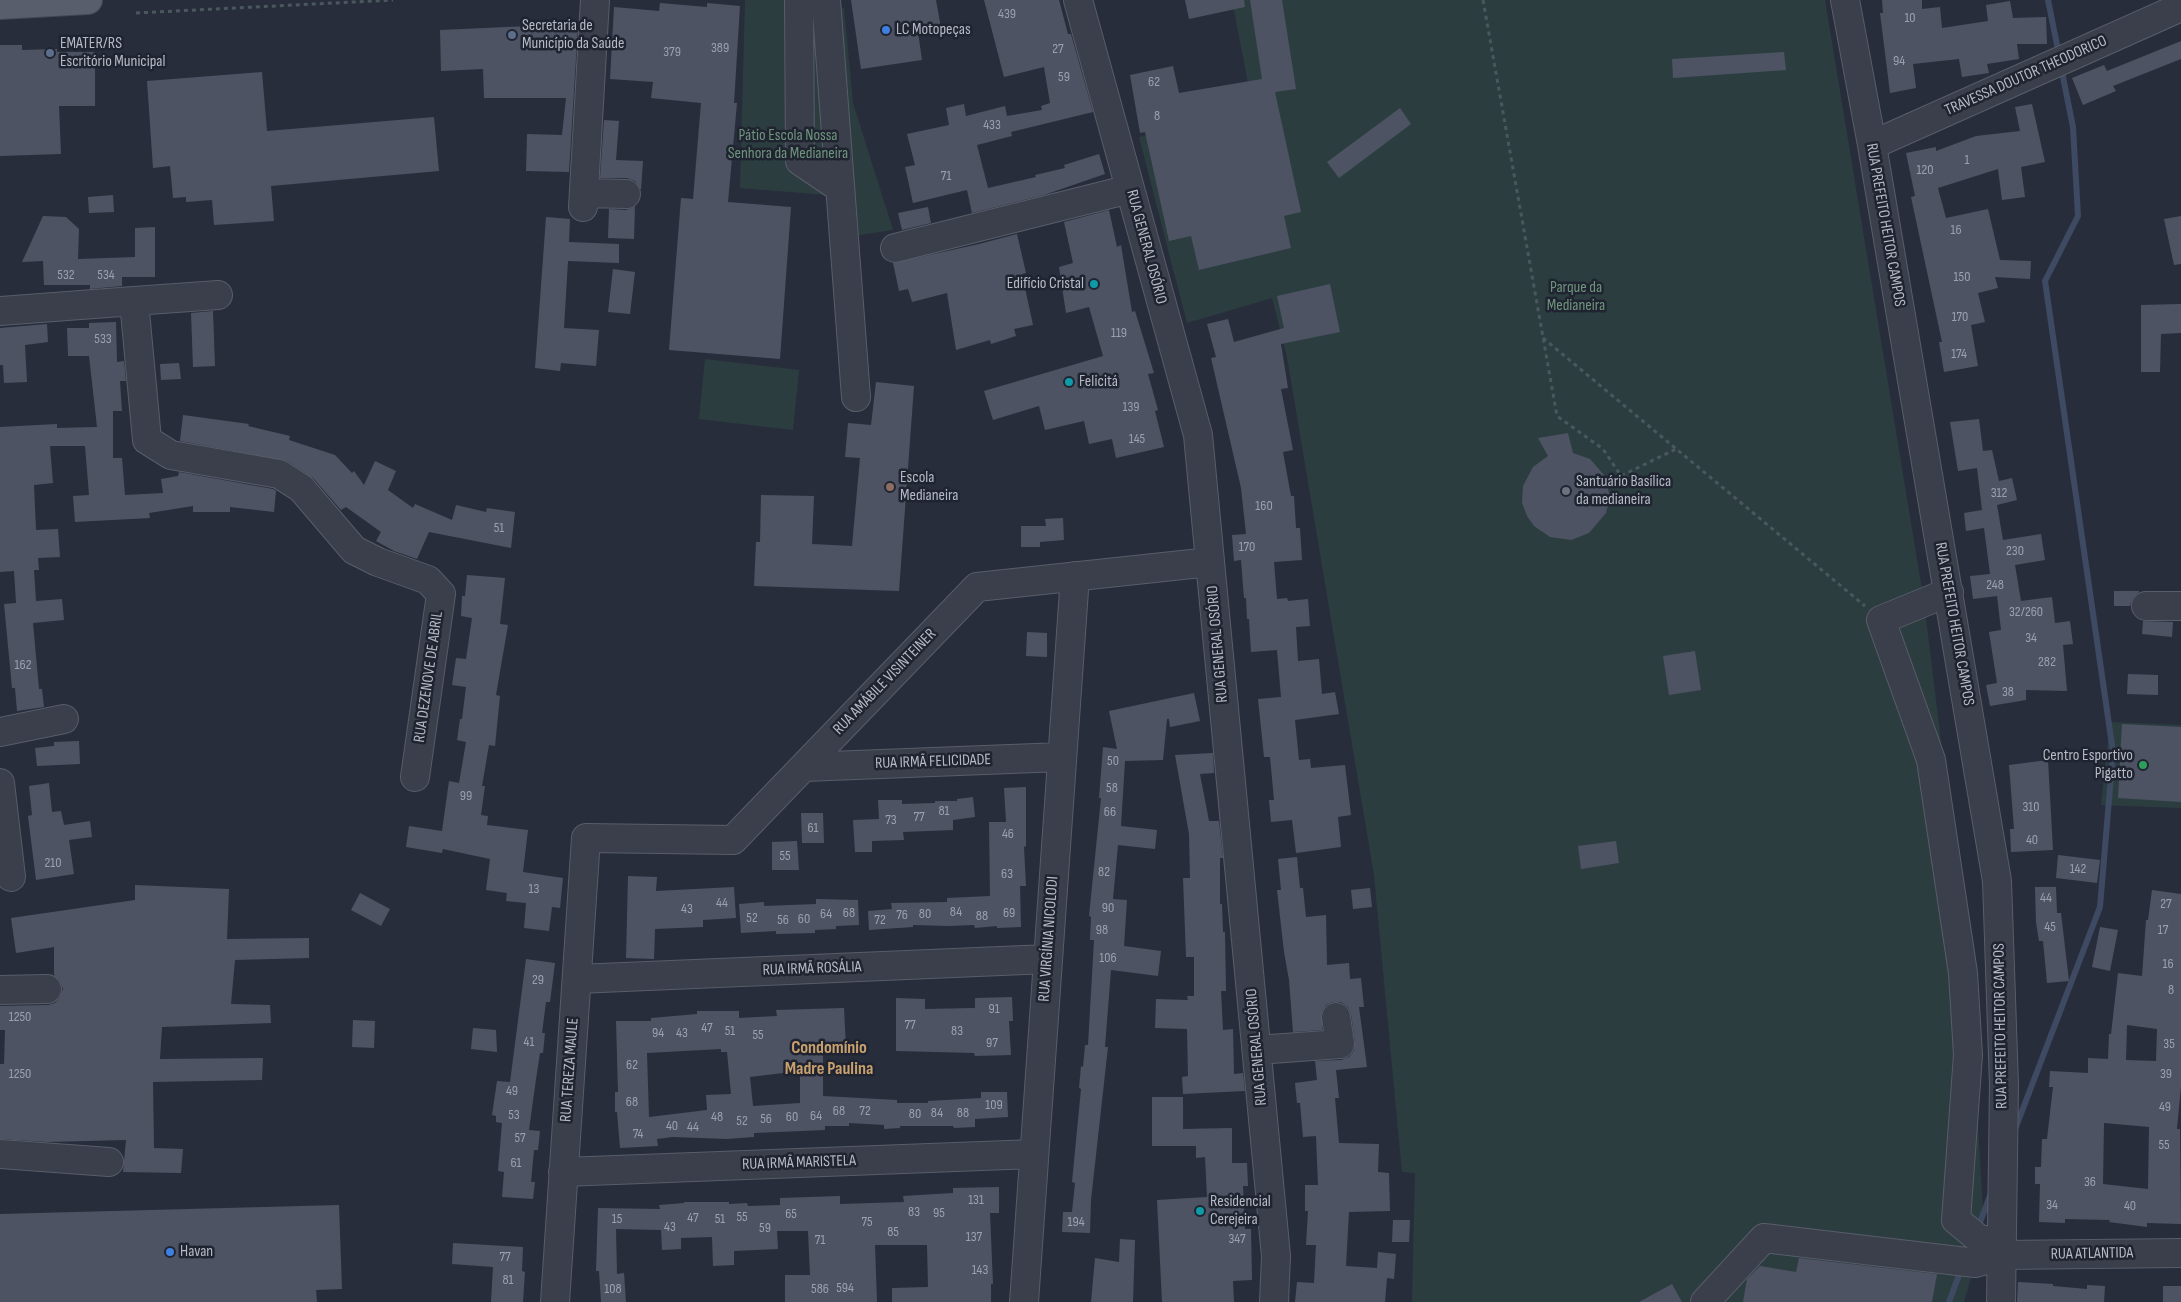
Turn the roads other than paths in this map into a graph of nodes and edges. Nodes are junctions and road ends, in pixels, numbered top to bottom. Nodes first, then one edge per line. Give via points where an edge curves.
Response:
1 (88, 0) edge
2 (595, 0) edge
3 (799, 0) edge
4 (826, 0) edge
5 (1078, 0) edge
6 (1844, 0) edge
7 (0, 5) edge
8 (2181, 7) edge
9 (1872, 145) junction
10 (840, 188) junction
11 (1130, 188) junction
12 (626, 194) dead end
13 (895, 248) dead end
14 (218, 295) dead end
15 (134, 301) junction
16 (0, 311) edge
17 (856, 397) dead end
18 (1210, 562) junction
19 (1075, 576) junction
20 (1949, 592) junction
21 (2146, 606) dead end
22 (2181, 606) edge
23 (64, 719) dead end
24 (0, 732) edge
25 (1062, 758) junction
26 (804, 767) junction
27 (415, 777) dead end
28 (0, 783) edge
29 (586, 838) joint
30 (11, 877) dead end
31 (1048, 959) junction
32 (577, 979) junction
33 (47, 989) dead end
34 (0, 990) edge
35 (1336, 1017) dead end
36 (1257, 1050) junction
37 (0, 1154) edge
38 (1034, 1154) junction
39 (109, 1162) dead end
40 (563, 1172) junction
41 (2002, 1248) junction
42 (2181, 1253) edge
43 (554, 1302) edge
44 (1024, 1302) edge
45 (1274, 1302) edge
46 (1705, 1302) edge
47 (1988, 1302) edge
48 (2001, 1302) edge

1 - 7 main road
2 - 12 street via 583,200
3 - 10 street via 800,161
4 - 10 street
5 - 11 street, RUA GENERAL OSÓRIO
6 - 9 street, RUA PREFEITO HEITOR CAMPOS
8 - 9 street, TRAVESSA DOUTOR THEODORICO
9 - 20 street, RUA PREFEITO HEITOR CAMPOS
10 - 17 street
11 - 13 street
11 - 18 street, RUA GENERAL OSÓRIO via 1198,434
14 - 15 street
15 - 16 street
15 - 27 street, RUA DEZENOVE DE ABRIL via 147,440 171,455 279,474 301,488 354,550 428,580 441,594
18 - 19 street, RUA AMÁBILE VISINTEINER
18 - 36 street, RUA GENERAL OSÓRIO
19 - 25 street, RUA VIRGÍNIA NICOLODI
19 - 26 street, RUA AMÁBILE VISINTEINER via 977,587
20 - 41 street, RUA PREFEITO HEITOR CAMPOS via 1997,881 2004,1085
20 - 41 street via 1880,620 1931,760 1963,973 1968,1055 1956,1220 1979,1239
21 - 22 street
23 - 24 street
25 - 26 street, RUA IRMÃ FELICIDADE
25 - 31 street, RUA VIRGÍNIA NICOLODI
26 - 29 street, RUA AMÁBILE VISINTEINER via 733,840
28 - 30 street
29 - 32 street, RUA TEREZA MAULE
31 - 32 street, RUA IRMÃ ROSÁLIA
31 - 38 street, RUA VIRGÍNIA NICOLODI
32 - 40 street, RUA TEREZA MAULE
33 - 34 street
35 - 36 street via 1340,1044
36 - 45 street, RUA GENERAL OSÓRIO via 1276,1256
37 - 39 street
38 - 40 street, RUA IRMÃ MARISTELA
38 - 44 street, RUA VIRGÍNIA NICOLODI
40 - 43 street, RUA TEREZA MAULE
41 - 42 street, RUA ATLANTIDA
41 - 46 street via 1974,1263 1764,1238
41 - 47 street
41 - 48 street, RUA PREFEITO HEITOR CAMPOS

